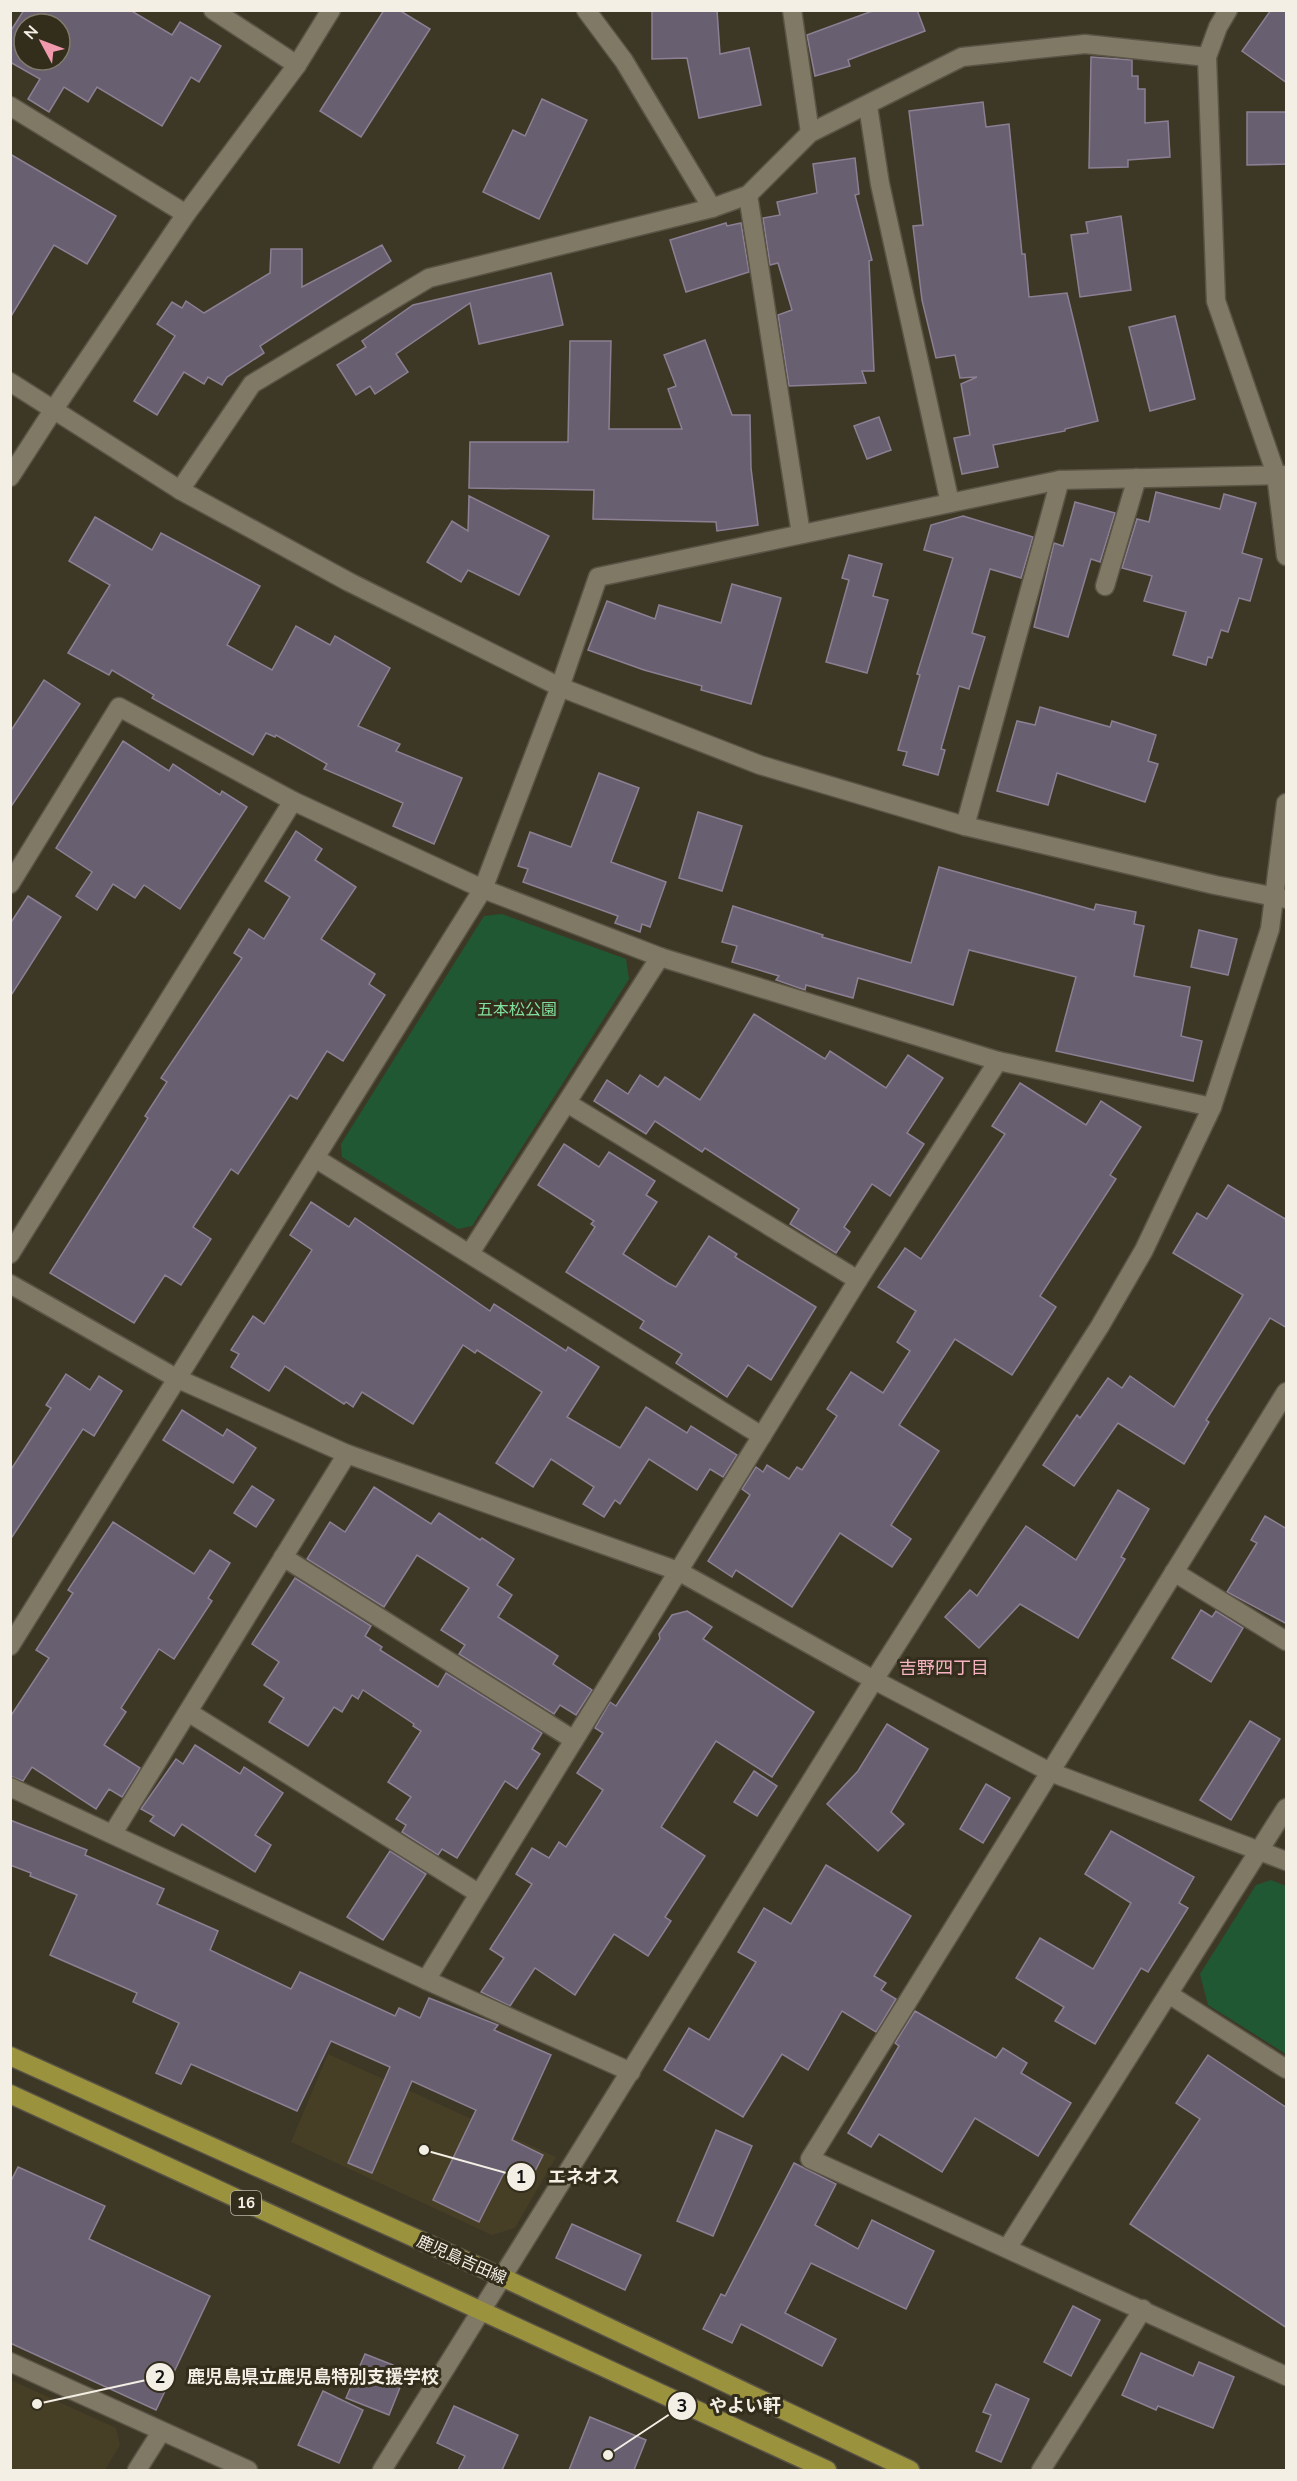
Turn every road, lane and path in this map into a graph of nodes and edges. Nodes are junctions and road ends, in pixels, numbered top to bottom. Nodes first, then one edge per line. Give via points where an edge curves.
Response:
1 (213, 10) edge
2 (331, 10) edge
3 (586, 10) edge
4 (792, 10) edge
5 (1228, 10) edge
6 (1207, 57) junction
7 (297, 65) junction
8 (10, 106) edge
9 (867, 106) junction
10 (810, 133) junction
11 (748, 195) junction
12 (712, 208) junction
13 (186, 214) junction
14 (10, 382) edge
15 (54, 409) junction
16 (1282, 474) edge
17 (10, 477) edge
18 (1137, 478) junction
19 (1060, 480) junction
20 (180, 490) junction
21 (950, 503) junction
22 (801, 534) junction
23 (1287, 556) edge
24 (1105, 586) dead end
25 (560, 687) junction
26 (293, 801) junction
27 (1287, 803) edge
28 (965, 826) junction
29 (10, 884) edge
30 (483, 889) junction
31 (1281, 898) edge
32 (660, 957) junction
33 (998, 1061) junction
34 (567, 1104) junction
35 (1212, 1107) junction
36 (315, 1158) junction
37 (470, 1253) junction
38 (10, 1254) edge
39 (858, 1280) junction
40 (10, 1284) edge
41 (176, 1378) junction
42 (1287, 1392) edge
43 (762, 1436) junction
44 (347, 1454) junction
45 (283, 1557) junction
46 (678, 1572) junction
47 (1174, 1572) junction
48 (1287, 1641) edge
49 (10, 1646) edge
50 (874, 1680) junction
51 (188, 1712) junction
52 (574, 1740) junction
53 (1050, 1772) junction
54 (10, 1787) edge
55 (1287, 1809) edge
56 (113, 1833) junction
57 (1260, 1852) junction
58 (1287, 1862) edge
59 (478, 1893) junction
60 (426, 1980) junction
61 (1170, 1995) junction
62 (10, 2056) edge
63 (1287, 2069) edge
64 (631, 2072) junction
65 (10, 2094) edge
66 (1008, 2247) junction
67 (504, 2278) junction
68 (1143, 2309) junction
69 (482, 2312) junction
70 (10, 2362) edge
71 (1287, 2376) edge
72 (161, 2432) junction
73 (137, 2470) edge
74 (248, 2470) edge
75 (382, 2470) edge
76 (827, 2470) edge
77 (910, 2470) edge
78 (1041, 2470) edge

1 - 7 street
2 - 7 street
3 - 12 street via 624,62
4 - 10 street
5 - 6 street
6 - 9 street via 1085,44 962,57
6 - 16 street via 1216,301
7 - 13 street
8 - 13 street
9 - 10 street
9 - 21 street via 880,184
10 - 11 street
11 - 12 street
11 - 22 street
12 - 20 street via 429,278 252,384
13 - 15 street
14 - 15 street
15 - 17 street
15 - 20 street
16 - 18 street
16 - 23 street
18 - 19 street
18 - 24 street
19 - 21 street
19 - 28 street
20 - 25 street via 349,582
21 - 22 street
22 - 25 street via 598,577
25 - 28 street via 760,765
25 - 30 street
26 - 29 street via 119,707
26 - 30 street
26 - 38 street
27 - 31 street
28 - 31 street
30 - 32 street
30 - 36 street
31 - 35 street
32 - 33 street
32 - 34 street
33 - 35 street
33 - 39 street
34 - 37 street
34 - 39 street
35 - 50 street via 1117,1298
36 - 37 street
36 - 41 street
37 - 43 street
39 - 43 street
40 - 41 street
41 - 44 street
41 - 49 street
42 - 47 street
43 - 46 street
44 - 45 street
44 - 46 street
45 - 51 street
45 - 52 street
46 - 50 street
46 - 52 street
47 - 48 street
47 - 53 street
50 - 53 street
50 - 64 street
51 - 56 street
51 - 59 street
52 - 59 street
53 - 57 street
53 - 66 street via 810,2159
54 - 56 street
55 - 57 street
56 - 60 street
57 - 58 street
57 - 61 street
59 - 60 street
60 - 64 street
61 - 63 street
61 - 66 street
62 - 67 main road, 鹿児島吉田線 / 16
64 - 67 street
65 - 69 main road, 16
66 - 68 street
67 - 69 street
67 - 77 main road, 鹿児島吉田線 / 16
68 - 71 street
68 - 78 street
69 - 75 street
69 - 76 main road, 16
70 - 72 street
72 - 73 street
72 - 74 street

